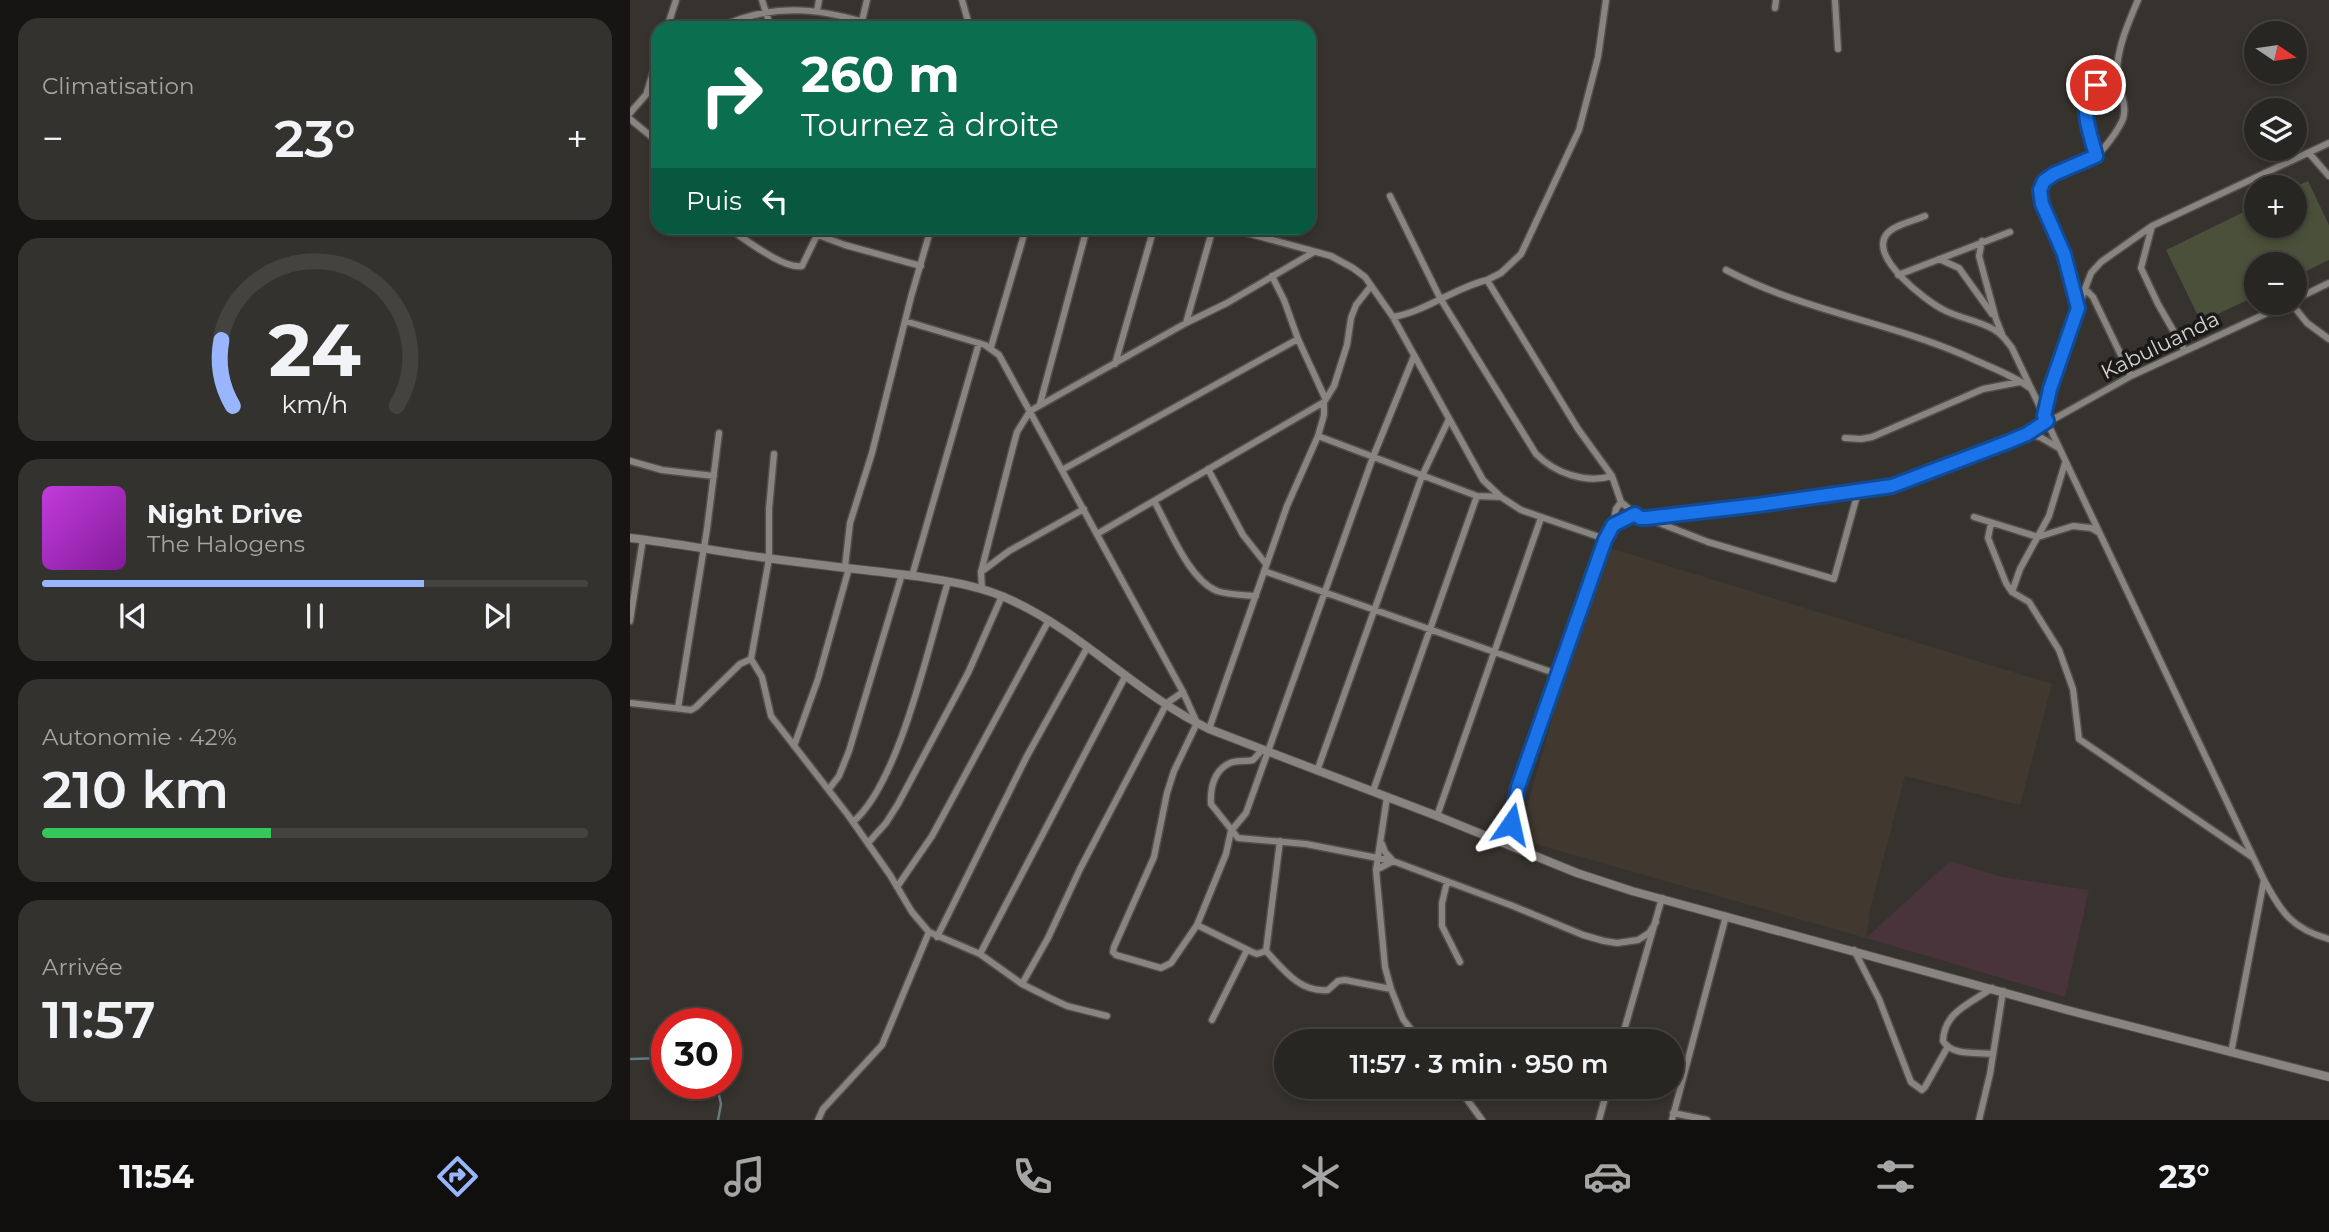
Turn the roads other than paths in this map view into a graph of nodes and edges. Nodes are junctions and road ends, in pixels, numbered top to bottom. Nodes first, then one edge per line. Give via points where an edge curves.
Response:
1 (676, 0) edge
2 (762, 0) edge
3 (819, 0) edge
4 (867, 0) edge
5 (962, 0) edge
6 (1606, 0) edge
7 (1776, 0) edge
8 (1835, 0) edge
9 (2138, 0) edge
10 (1775, 8) dead end
11 (764, 10) junction
12 (817, 11) junction
13 (845, 17) junction
14 (669, 21) edge
15 (737, 21) edge
16 (768, 21) edge
17 (845, 21) edge
18 (862, 21) joint
19 (968, 21) edge
20 (1838, 49) dead end
21 (2117, 70) junction
22 (651, 79) edge
23 (651, 90) edge
24 (645, 97) junction
25 (630, 113) edge
26 (630, 119) edge
27 (651, 136) edge
28 (2329, 143) edge
29 (2309, 153) junction
30 (2096, 156) junction
31 (2329, 176) edge
32 (1390, 196) dead end
33 (1925, 216) dead end
34 (2152, 226) junction
35 (2010, 232) dead end
36 (740, 235) edge
37 (817, 235) joint
38 (929, 235) edge
39 (1024, 235) edge
40 (1085, 235) edge
41 (1152, 235) edge
42 (1211, 235) edge
43 (1254, 235) edge
44 (1982, 241) junction
45 (1963, 248) junction
46 (1314, 252) junction
47 (1979, 256) junction
48 (1939, 259) junction
49 (921, 266) junction
50 (1959, 268) junction
51 (1726, 270) dead end
52 (1898, 275) junction
53 (1272, 276) junction
54 (1488, 280) junction
55 (2329, 283) edge
56 (1371, 286) junction
57 (2085, 289) junction
58 (2307, 294) edge
59 (2093, 297) junction
60 (1440, 298) junction
61 (2081, 301) junction
62 (2078, 308) junction
63 (2263, 315) edge
64 (2301, 315) edge
65 (1393, 317) junction
66 (1996, 319) junction
67 (905, 321) junction
68 (1186, 323) junction
69 (2003, 336) junction
70 (1298, 339) junction
71 (2329, 339) edge
72 (979, 343) junction
73 (991, 347) junction
74 (2185, 351) junction
75 (1413, 356) junction
76 (1115, 364) junction
77 (2131, 376) junction
78 (2022, 382) junction
79 (2031, 389) junction
80 (1324, 400) junction
81 (1040, 404) junction
82 (1030, 411) junction
83 (2045, 418) junction
84 (1449, 419) junction
85 (719, 433) dead end
86 (2027, 434) junction
87 (1318, 436) junction
88 (1845, 438) dead end
89 (2058, 448) junction
90 (774, 454) dead end
91 (1373, 457) junction
92 (630, 461) edge
93 (2065, 463) junction
94 (1208, 469) junction
95 (1062, 470) junction
96 (713, 476) junction
97 (1422, 476) junction
98 (1612, 476) junction
99 (1858, 492) junction
100 (1477, 496) junction
101 (1501, 497) junction
102 (1154, 501) junction
103 (1621, 502) junction
104 (1084, 509) junction
105 (1635, 514) junction
106 (1973, 517) dead end
107 (1541, 518) junction
108 (1646, 518) junction
109 (1991, 523) junction
110 (1613, 525) junction
111 (2099, 533) junction
112 (1097, 534) junction
113 (2038, 537) junction
114 (630, 538) edge
115 (643, 540) junction
116 (1605, 540) junction
117 (702, 548) junction
118 (769, 559) junction
119 (847, 568) junction
120 (1265, 568) junction
121 (981, 572) junction
122 (902, 574) junction
123 (912, 576) junction
124 (948, 582) junction
125 (982, 589) junction
126 (2012, 592) junction
127 (1326, 593) junction
128 (1002, 596) junction
129 (1256, 596) junction
130 (1375, 610) junction
131 (1049, 620) junction
132 (630, 621) edge
133 (1431, 629) junction
134 (1087, 648) junction
135 (1494, 652) junction
136 (751, 659) junction
137 (1557, 674) junction
138 (1126, 675) junction
139 (1183, 691) junction
140 (1167, 703) junction
141 (630, 704) edge
142 (678, 708) junction
143 (1197, 723) junction
144 (1209, 729) junction
145 (794, 746) junction
146 (1266, 750) junction
147 (1317, 771) junction
148 (829, 789) junction
149 (1373, 791) junction
150 (1387, 797) junction
151 (1437, 816) junction
152 (853, 822) junction
153 (1231, 831) junction
154 (1280, 841) junction
155 (1381, 842) junction
156 (869, 843) junction
157 (1504, 843) junction
158 (1378, 858) junction
159 (2255, 858) junction
160 (1393, 861) junction
161 (1376, 870) junction
162 (2264, 880) junction
163 (1447, 882) junction
164 (897, 887) junction
165 (1661, 898) junction
166 (1726, 916) junction
167 (1656, 922) junction
168 (1197, 925) junction
169 (929, 932) junction
170 (937, 937) junction
171 (2329, 939) edge
172 (1247, 950) junction
173 (1854, 950) junction
174 (1266, 951) junction
175 (980, 954) junction
176 (1460, 962) dead end
177 (1385, 967) junction
178 (1022, 984) junction
179 (1378, 986) junction
180 (1992, 988) junction
181 (1391, 989) junction
182 (2003, 991) junction
183 (1107, 1016) dead end
184 (1212, 1020) dead end
185 (1411, 1029) edge
186 (1625, 1029) edge
187 (1947, 1048) junction
188 (2231, 1053) junction
189 (1992, 1054) junction
190 (2329, 1077) edge
191 (1467, 1099) edge
192 (1605, 1099) edge
193 (1672, 1116) edge
194 (818, 1120) edge
195 (1482, 1120) edge
196 (1599, 1120) edge
197 (1707, 1120) edge
198 (1979, 1120) edge

1 - 14 street
2 - 11 street
3 - 12 street
4 - 18 street
5 - 19 street
6 - 54 street via 1598,57 1579,130 1521,254
7 - 10 street
8 - 20 street
9 - 21 street
11 - 12 street
11 - 15 street
11 - 16 street
12 - 13 street
13 - 17 street
13 - 18 street
21 - 30 street via 2124,116
21 - 30 street via 2087,95 2086,114
22 - 24 street
23 - 24 street
24 - 25 street
26 - 27 street
28 - 29 street
29 - 31 street
29 - 34 street
30 - 62 street via 2054,174 2040,190
32 - 60 street
33 - 52 street via 1886,236 1886,253
34 - 57 street via 2101,261
34 - 74 street via 2141,268
35 - 44 street
36 - 37 street via 796,267 802,266
37 - 49 street
38 - 49 street
39 - 73 street
40 - 81 street
41 - 76 street
42 - 68 street
43 - 46 street
44 - 45 street
44 - 47 street
45 - 47 street
45 - 48 street
45 - 50 street
46 - 53 street
46 - 56 street via 1344,262
47 - 66 street
48 - 50 street
48 - 52 street
49 - 67 street
50 - 66 street
51 - 78 street via 1788,299 1961,353
52 - 69 street via 1943,310
53 - 68 street
53 - 70 street
54 - 60 street
54 - 98 street via 1578,429
55 - 58 street, Kabuluanda
56 - 65 street
56 - 80 street via 1356,305 1334,386
57 - 59 street
57 - 61 street
59 - 61 street
59 - 77 street
60 - 65 street via 1410,314
60 - 98 street via 1543,460 1586,479
61 - 62 street
62 - 83 street via 2059,358
63 - 74 street, Kabuluanda
64 - 71 street
65 - 75 street
66 - 69 street
67 - 72 street
67 - 119 street via 850,523
68 - 76 street
69 - 79 street
70 - 80 street
70 - 95 street
72 - 73 street
72 - 123 street
73 - 82 street
74 - 77 street, Kabuluanda
75 - 84 street
75 - 91 street
76 - 81 street
77 - 83 street, Kabuluanda
78 - 79 street
78 - 88 street via 1974,392 1872,437
79 - 83 street
80 - 87 street
80 - 94 street
81 - 82 street
82 - 95 street
82 - 121 street via 1017,432
83 - 86 street, Kabuluanda
83 - 89 street
84 - 97 street
84 - 101 street via 1483,480
85 - 96 street
86 - 89 street
86 - 99 street, Kabuluanda via 1901,483
87 - 91 street
87 - 120 street
89 - 93 street
90 - 118 street
91 - 97 street
91 - 127 street
92 - 96 street
93 - 111 street
93 - 113 street
94 - 102 street
94 - 120 street
95 - 104 street
96 - 117 street
97 - 100 street
97 - 130 street
98 - 103 street
99 - 108 street, Kabuluanda
99 - 108 street via 1834,579 1708,542
100 - 101 street
100 - 133 street
101 - 107 street
102 - 112 street
102 - 129 street via 1204,583 1218,591
103 - 105 street
103 - 110 street
104 - 112 street
104 - 121 street
105 - 108 street
105 - 110 street
106 - 109 street
107 - 116 street
107 - 135 street
109 - 113 street
109 - 126 street via 1990,548
110 - 116 street
111 - 113 street via 2073,526
111 - 159 street
112 - 139 street
113 - 126 street
114 - 115 street
115 - 117 street
115 - 132 street
116 - 137 street
117 - 118 street
117 - 142 street
118 - 119 street
118 - 136 street
119 - 122 street
119 - 145 street via 818,679
120 - 127 street
120 - 129 street
121 - 125 street
122 - 123 street
122 - 148 street via 849,751
123 - 124 street
124 - 125 street
124 - 152 street via 891,763 873,800
125 - 128 street
126 - 159 street via 2029,602 2059,650 2073,689 2080,738
127 - 130 street
127 - 146 street
128 - 131 street
128 - 156 street via 968,673 898,804
129 - 144 street
130 - 133 street
130 - 147 street
131 - 134 street
131 - 164 street via 932,836
133 - 135 street
133 - 149 street
134 - 138 street
134 - 170 street via 1027,755
135 - 137 street
135 - 151 street
136 - 142 street via 696,707
136 - 145 street via 762,677 771,716
137 - 157 street
138 - 140 street
138 - 175 street
139 - 140 street
139 - 143 street
140 - 143 street
140 - 178 street
141 - 142 street
143 - 144 street
143 - 168 street via 1174,771 1154,857 1113,952 1161,968
144 - 146 street
145 - 148 street
146 - 147 street
146 - 153 street via 1246,813
146 - 153 street via 1253,760 1231,762 1215,778 1211,804
147 - 149 street
148 - 152 street
149 - 150 street
150 - 151 street
150 - 155 street
151 - 157 street
152 - 156 street
153 - 154 street via 1243,839
153 - 168 street
154 - 158 street
154 - 174 street
155 - 158 street
155 - 160 street
156 - 164 street
157 - 165 street via 1577,873
158 - 160 street
158 - 161 street
159 - 162 street
160 - 161 street
160 - 163 street
161 - 177 street
162 - 171 street via 2287,919
162 - 188 street
163 - 167 street via 1604,941 1638,940
163 - 176 street via 1442,926
164 - 169 street
165 - 166 street
165 - 167 street
166 - 173 street
166 - 193 street
167 - 186 street
168 - 172 street
169 - 170 street
169 - 194 street via 882,1045
170 - 175 street
172 - 174 street
172 - 184 street
173 - 180 street
173 - 187 street via 1917,1088 1925,1087
174 - 179 street via 1294,980 1314,988 1328,990 1345,980
175 - 178 street
177 - 179 street
177 - 181 street
178 - 183 street via 1067,1006
179 - 181 street
180 - 182 street
180 - 187 street via 1964,1005 1949,1021 1943,1034
181 - 185 street
182 - 188 street
182 - 189 street
187 - 189 street
188 - 190 street
189 - 198 street
191 - 195 street
192 - 196 street
193 - 197 street

